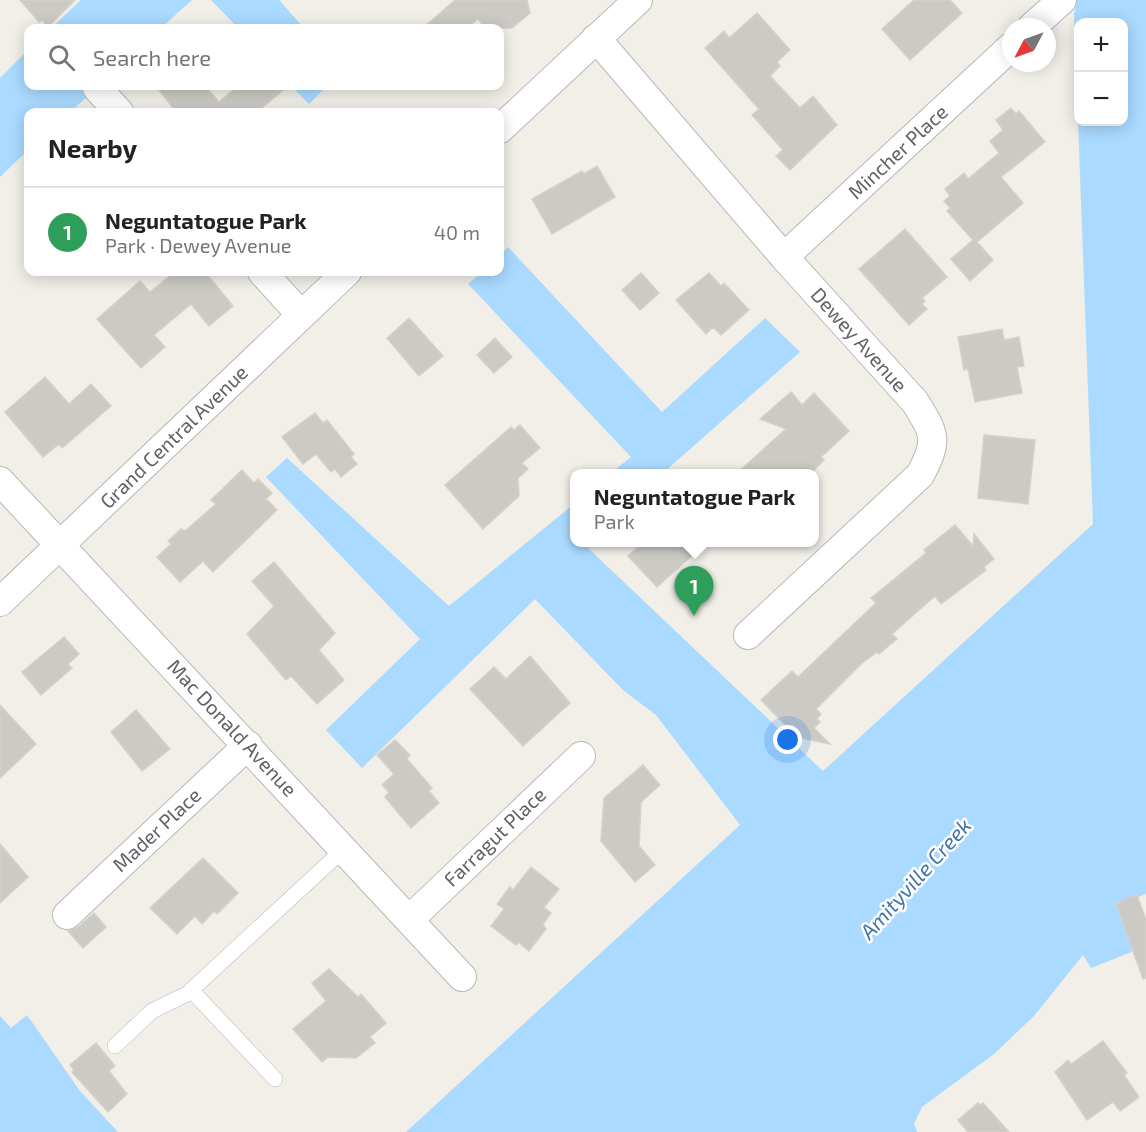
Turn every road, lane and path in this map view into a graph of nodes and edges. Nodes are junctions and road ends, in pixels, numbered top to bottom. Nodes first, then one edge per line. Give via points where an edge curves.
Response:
1 (638, 0) edge
2 (1062, 0) edge
3 (1042, 18) edge
4 (596, 39) junction
5 (1002, 55) edge
6 (99, 90) edge
7 (115, 108) edge
8 (504, 125) edge
9 (784, 256) junction
10 (266, 276) edge
11 (343, 276) edge
12 (301, 315) junction
13 (0, 481) edge
14 (61, 545) junction
15 (0, 602) edge
16 (748, 635) dead end
17 (248, 745) junction
18 (581, 756) dead end
19 (344, 849) junction
20 (67, 915) dead end
21 (410, 919) junction
22 (462, 977) dead end
23 (191, 990) junction
24 (115, 1046) dead end
25 (275, 1079) dead end

1 - 4 street
2 - 3 street
4 - 8 street
4 - 9 street, Dewey Avenue
5 - 9 street, Mincher Place
6 - 7 street
9 - 16 street, Dewey Avenue via 915,402 932,429 932,453 920,475
10 - 12 street
11 - 12 street, Grand Central Avenue
12 - 14 street, Grand Central Avenue
13 - 14 street, Mac Donald Avenue
14 - 15 street, Grand Central Avenue
14 - 17 street, Mac Donald Avenue
17 - 19 street, Mac Donald Avenue
17 - 20 street, Mader Place
18 - 21 street, Farragut Place
19 - 21 street, Mac Donald Avenue
19 - 23 lane
21 - 22 street, Mac Donald Avenue
23 - 24 lane via 152,1011
23 - 25 lane

